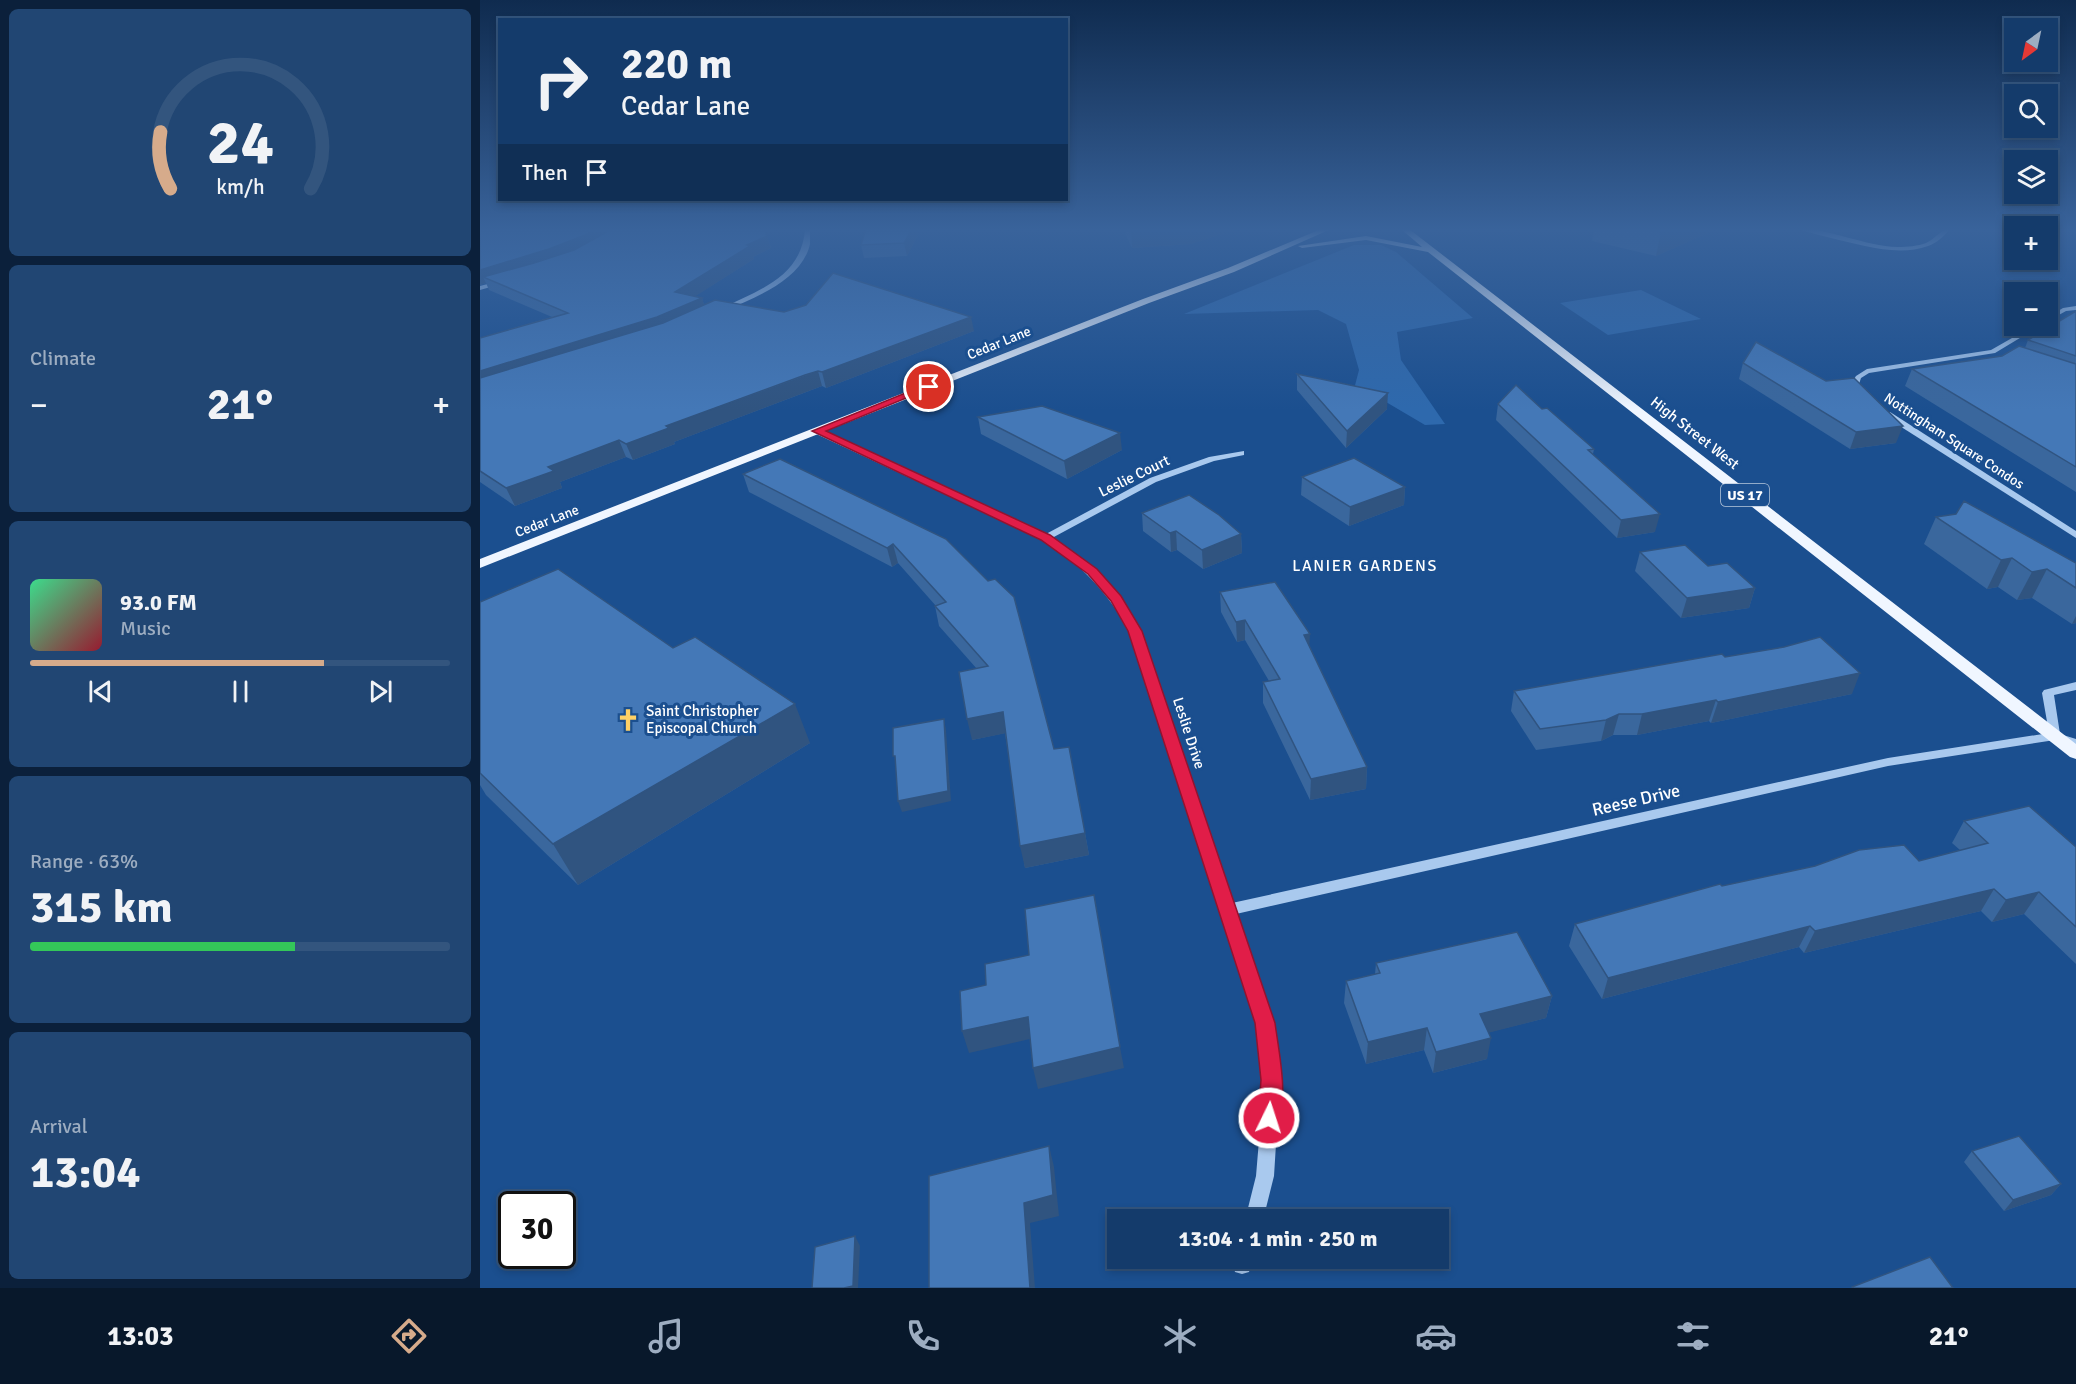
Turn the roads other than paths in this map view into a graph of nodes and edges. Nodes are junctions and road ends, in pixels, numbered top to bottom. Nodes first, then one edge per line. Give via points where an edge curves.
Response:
1 (762, 289) edge
2 (1180, 289) edge
3 (1481, 289) edge
4 (2076, 308) edge
5 (714, 313) edge
6 (2058, 313) edge
7 (2020, 336) edge
8 (1993, 352) junction
9 (2009, 356) edge
10 (1863, 397) edge
11 (1877, 408) edge
12 (817, 431) junction
13 (1241, 453) dead end
14 (2076, 535) edge
15 (1046, 538) junction
16 (480, 564) edge
17 (2076, 686) edge
18 (2055, 736) junction
19 (2076, 743) edge
20 (2076, 753) edge
21 (1227, 910) junction
22 (1257, 1209) edge

1 - 5 street
2 - 12 main road, Cedar Lane
3 - 18 main road, High Street West / US 17
4 - 6 street
7 - 8 street, Nottingham Square Condos
8 - 9 street, Nottingham Square Condos
8 - 10 street, Nottingham Square Condos via 1867,371 1855,384
11 - 14 street, Nottingham Square Condos
12 - 15 street, Leslie Drive
12 - 16 main road, Cedar Lane
13 - 15 street, Leslie Court via 1178,469
15 - 21 street, Leslie Drive via 1092,571 1117,599 1135,631
17 - 18 street via 2048,693
18 - 19 street, Reese Drive
18 - 20 main road, High Street West / US 17
18 - 21 street, Reese Drive via 1888,762
21 - 22 street, Leslie Drive via 1265,1023 1272,1080 1265,1176

